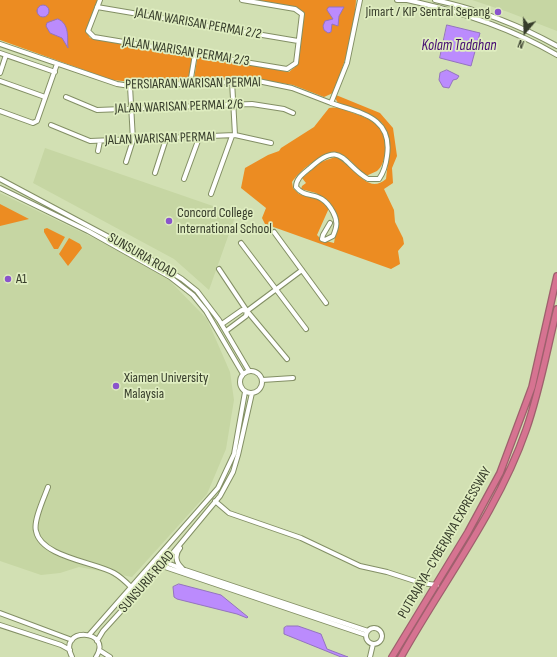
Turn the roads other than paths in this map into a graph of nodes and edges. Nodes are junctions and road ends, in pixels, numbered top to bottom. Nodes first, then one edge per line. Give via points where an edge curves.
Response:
1 (100, 0) edge
2 (242, 0) edge
3 (397, 0) edge
4 (408, 0) edge
5 (435, 0) edge
6 (360, 1) edge
7 (97, 7) junction
8 (298, 41) junction
9 (0, 44) edge
10 (557, 46) edge
11 (0, 53) edge
12 (195, 54) junction
13 (6, 55) junction
14 (557, 55) edge
15 (57, 64) junction
16 (54, 72) junction
17 (0, 73) edge
18 (0, 81) edge
19 (232, 81) junction
20 (190, 84) junction
21 (130, 86) junction
22 (45, 97) junction
23 (66, 98) dead end
24 (331, 103) junction
25 (234, 105) junction
26 (131, 110) junction
27 (0, 111) edge
28 (293, 113) dead end
29 (51, 126) dead end
30 (233, 135) junction
31 (199, 138) junction
32 (166, 139) junction
33 (134, 140) junction
34 (100, 141) junction
35 (271, 143) dead end
36 (98, 151) dead end
37 (126, 162) dead end
38 (155, 173) dead end
39 (0, 179) edge
40 (184, 179) dead end
41 (0, 188) edge
42 (210, 194) dead end
43 (330, 223) dead end
44 (274, 232) dead end
45 (241, 243) dead end
46 (219, 269) dead end
47 (302, 270) junction
48 (557, 276) edge
49 (276, 290) junction
50 (326, 303) dead end
51 (557, 309) edge
52 (247, 311) junction
53 (222, 324) junction
54 (306, 329) dead end
55 (554, 330) edge
56 (226, 331) junction
57 (287, 360) dead end
58 (249, 371) junction
59 (243, 374) junction
60 (293, 378) dead end
61 (262, 380) junction
62 (245, 392) junction
63 (252, 393) junction
64 (48, 487) dead end
65 (215, 501) junction
66 (202, 519) junction
67 (158, 558) junction
68 (165, 562) junction
69 (162, 566) junction
70 (185, 570) junction
71 (436, 585) junction
72 (131, 587) junction
73 (0, 613) edge
74 (0, 625) edge
75 (367, 633) junction
76 (89, 635) junction
77 (72, 640) junction
78 (97, 641) junction
79 (373, 644) junction
80 (70, 650) junction
81 (99, 650) junction
82 (72, 657) edge
83 (96, 657) edge
84 (110, 657) edge
85 (370, 657) edge
86 (392, 657) edge
87 (401, 657) edge

1 - 7 street
2 - 8 street via 299,11 302,18
3 - 4 street
4 - 14 street via 499,27 530,39
5 - 10 street via 496,18 527,30
6 - 24 street via 347,63
7 - 8 street, JALAN WARISAN PERMAI 2/2
7 - 12 street, JALAN WARISAN PERMAI 2/3 via 88,31 94,37
8 - 12 street, JALAN WARISAN PERMAI 2/3 via 296,63 287,69
9 - 15 street, PERSIARAN WARISAN PERMAI
11 - 13 street
12 - 20 street
13 - 16 street
13 - 17 street
15 - 16 street
15 - 21 street, PERSIARAN WARISAN PERMAI via 107,82
16 - 22 street
18 - 22 street
19 - 20 street, PERSIARAN WARISAN PERMAI
19 - 24 street, PERSIARAN WARISAN PERMAI via 258,81 285,86
19 - 25 street
20 - 21 street, PERSIARAN WARISAN PERMAI
21 - 26 street
22 - 27 street via 37,121 33,122
23 - 26 street, JALAN WARISAN PERMAI 2/6 via 97,110
24 - 43 street, PERSIARAN WARISAN PERMAI via 376,120 386,134 388,150 385,167 379,179 363,177 343,157 335,155 323,157 300,177 296,183 299,191 324,199 336,217 333,236 322,239
25 - 26 street, JALAN WARISAN PERMAI 2/6
25 - 28 street, JALAN WARISAN PERMAI 2/6 via 265,105
25 - 30 street
26 - 33 street
29 - 34 street, JALAN WARISAN PERMAI via 90,141
30 - 31 street, JALAN WARISAN PERMAI
30 - 35 street, JALAN WARISAN PERMAI
30 - 42 street
31 - 32 street, JALAN WARISAN PERMAI
31 - 40 street
32 - 33 street, JALAN WARISAN PERMAI
32 - 38 street
33 - 34 street, JALAN WARISAN PERMAI
33 - 37 street
34 - 36 street
39 - 53 street, SUNSURIA ROAD via 169,270 196,291
41 - 59 street, SUNSURIA ROAD via 94,234 170,277 193,295 206,311
44 - 47 street
45 - 49 street
46 - 52 street
47 - 49 street
47 - 50 street
48 - 71 highway, PUTRAJAYA–CYBERJAYA EXPRESSWAY via 532,387 510,449 487,499
49 - 52 street
49 - 54 street
51 - 55 highway, PUTRAJAYA–CYBERJAYA EXPRESSWAY
52 - 53 street via 242,310
52 - 56 street via 246,316
52 - 57 street
53 - 56 street, SUNSURIA ROAD
55 - 87 highway, PUTRAJAYA–CYBERJAYA EXPRESSWAY via 526,430 516,455 490,508
56 - 58 street, SUNSURIA ROAD
58 - 59 street
58 - 61 street via 259,374
59 - 62 street via 240,384
60 - 61 street
61 - 63 street via 259,390
62 - 63 street
62 - 67 street, SUNSURIA ROAD via 234,454 224,479
63 - 65 street, SUNSURIA ROAD via 238,456 224,490
64 - 72 street via 36,524 41,543 52,550 113,573
65 - 66 street, SUNSURIA ROAD
65 - 71 street via 229,513 301,538 360,566
66 - 68 street, SUNSURIA ROAD
66 - 70 street via 176,554 180,566
67 - 68 street
67 - 69 street
67 - 72 street, SUNSURIA ROAD
68 - 69 street, SUNSURIA ROAD
68 - 70 street
69 - 75 street
69 - 78 street, SUNSURIA ROAD via 103,631
70 - 75 street
71 - 86 highway, PUTRAJAYA–CYBERJAYA EXPRESSWAY
72 - 76 street, SUNSURIA ROAD
73 - 77 street
74 - 80 street
75 - 79 street via 368,642
75 - 79 street via 375,628 381,633 380,641
76 - 77 street via 80,634
76 - 78 street
77 - 80 street
78 - 81 street
79 - 85 street
80 - 82 street
81 - 83 street
81 - 84 street

